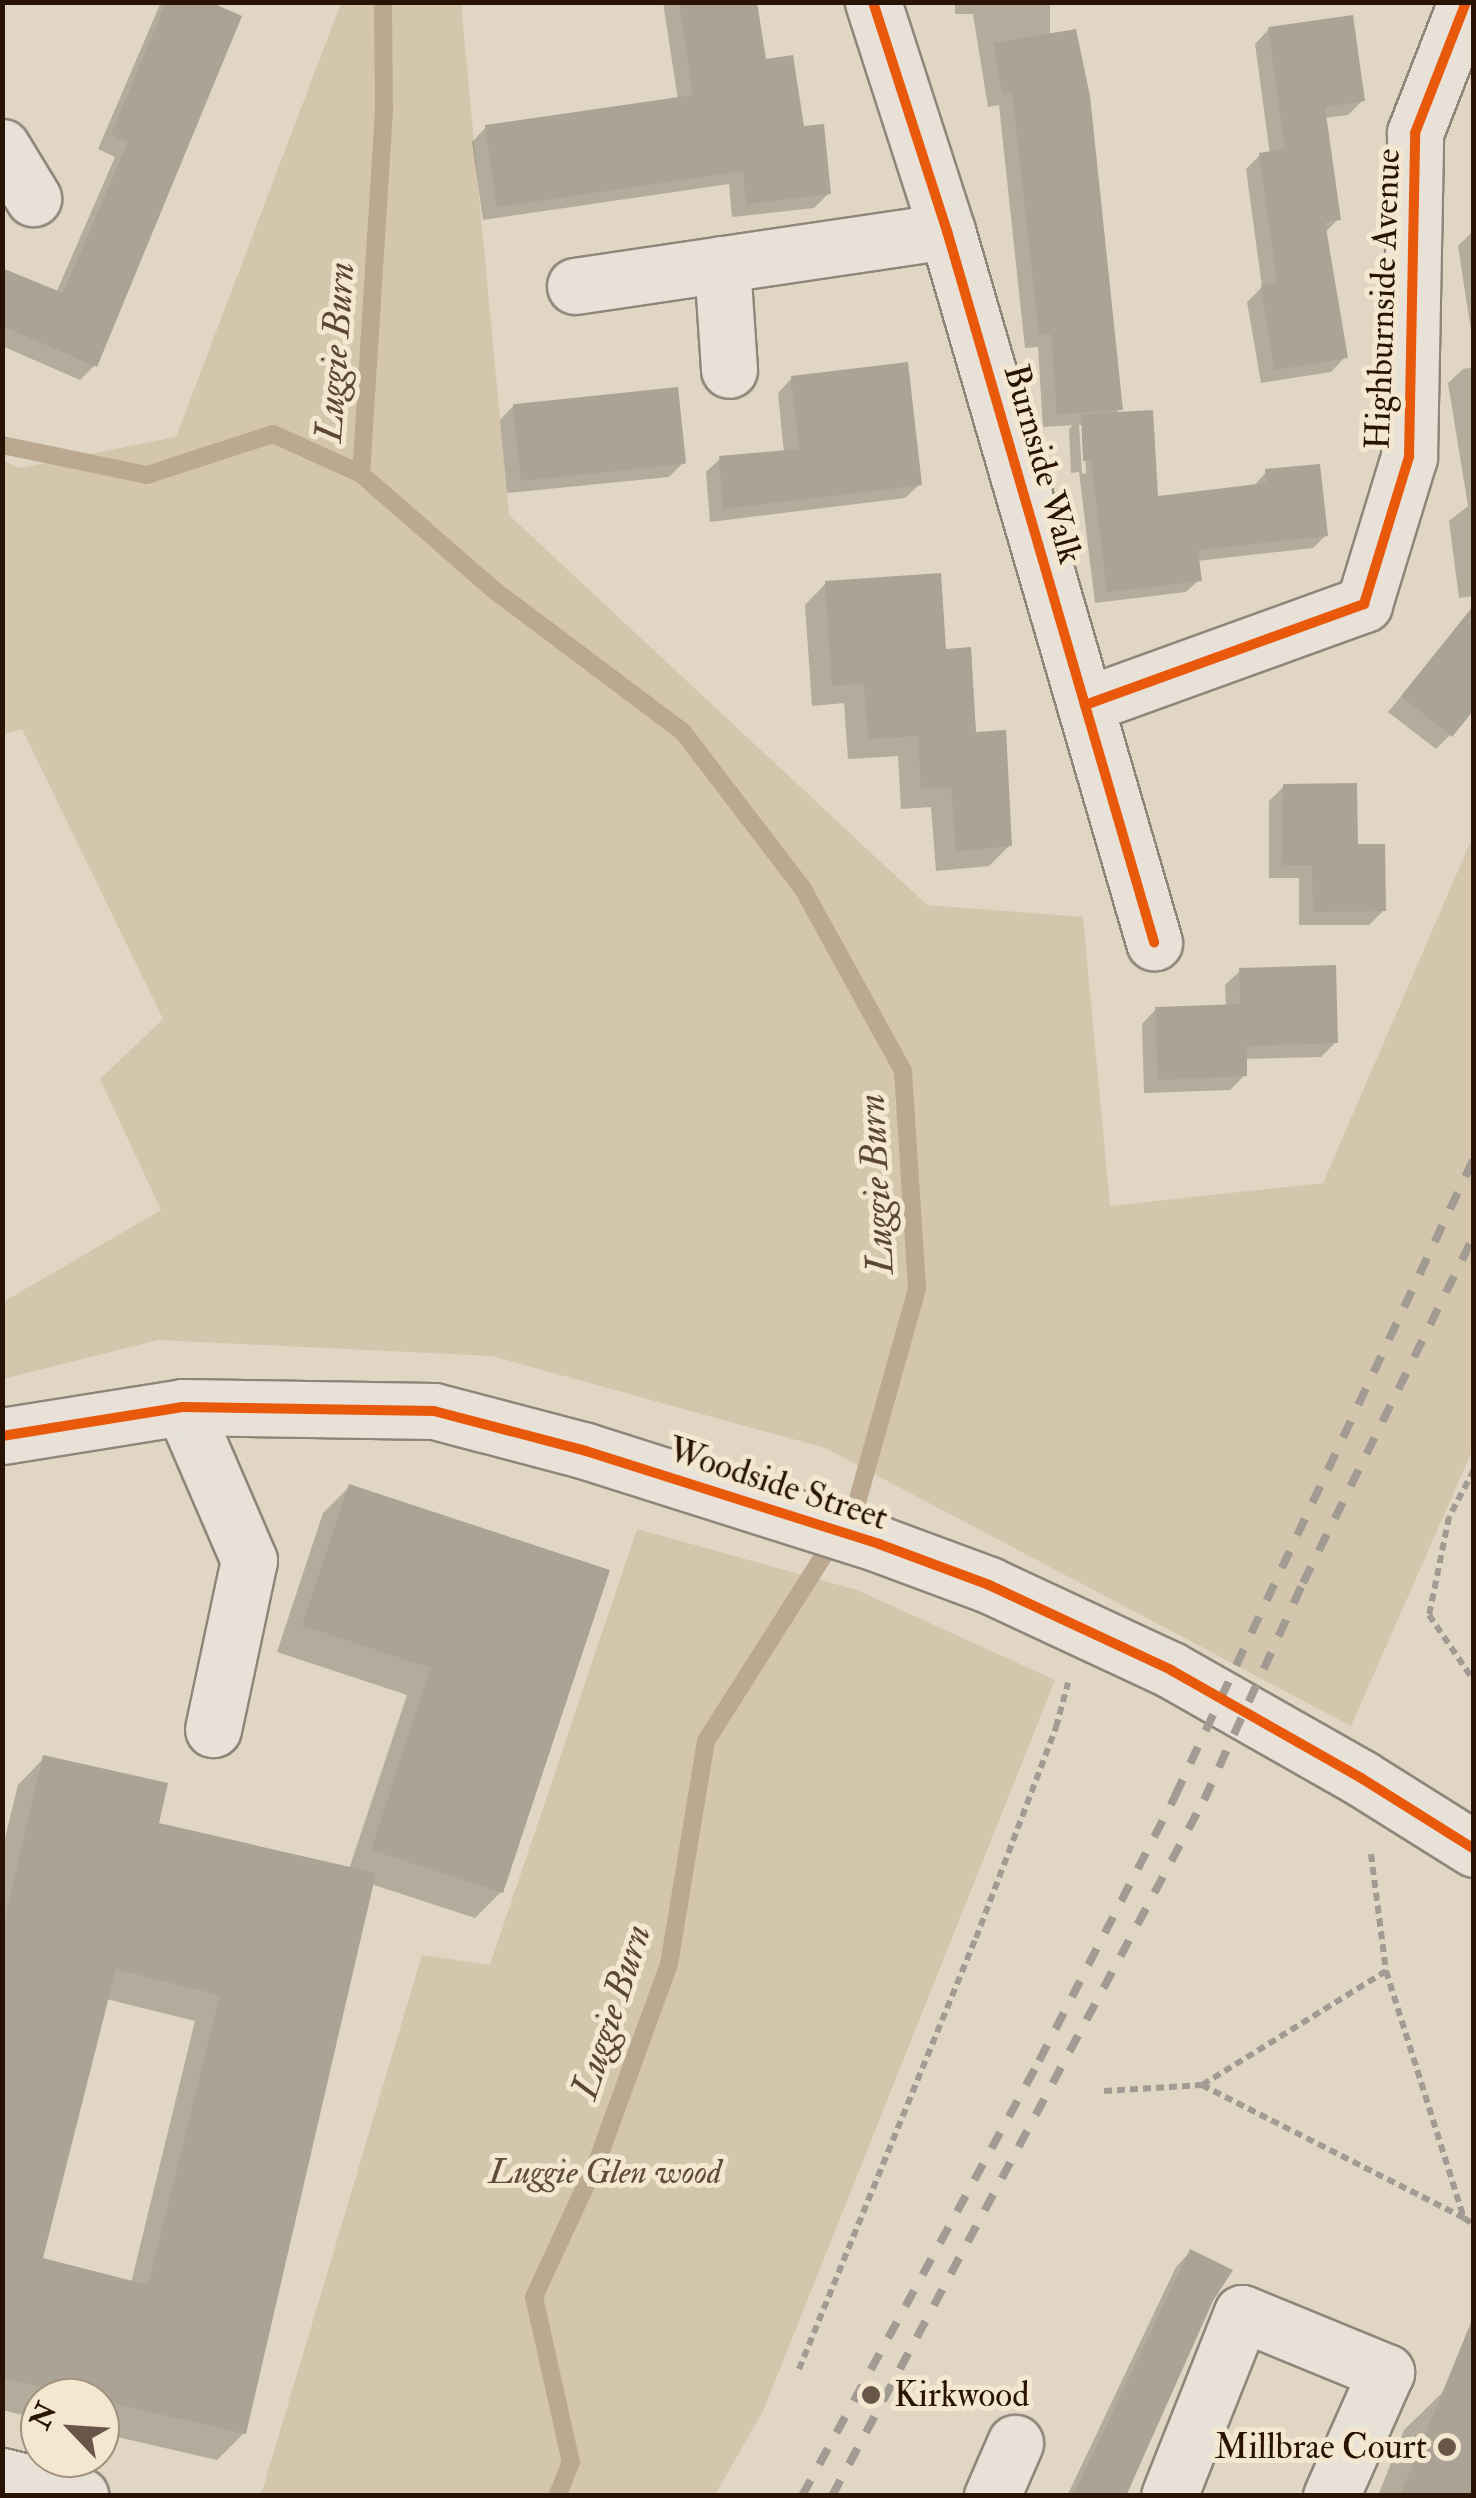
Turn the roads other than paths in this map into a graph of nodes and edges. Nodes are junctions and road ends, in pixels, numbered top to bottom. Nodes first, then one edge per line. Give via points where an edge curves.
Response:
1 (873, 2) edge
2 (1466, 2) edge
3 (2, 146) edge
4 (33, 198) dead end
5 (948, 231) junction
6 (722, 264) junction
7 (575, 286) dead end
8 (729, 370) dead end
9 (1085, 705) junction
10 (1154, 942) dead end
11 (184, 1407) junction
12 (2, 1436) edge
13 (213, 1729) dead end
14 (1474, 1849) edge
15 (1015, 2443) dead end
16 (2, 2476) edge
17 (80, 2496) edge
18 (992, 2496) edge
19 (1168, 2496) edge
20 (1331, 2496) edge

1 - 5 street, Burnside Walk
2 - 9 street, Highburnside Avenue via 1415,134 1410,457 1364,604
3 - 4 street
5 - 6 street
5 - 9 street, Burnside Walk
6 - 7 street
6 - 8 street
9 - 10 street, Burnside Walk
11 - 12 street, Woodside Street
11 - 13 street via 249,1560
11 - 14 street, Woodside Street via 434,1412 879,1544 989,1585 1171,1670
15 - 18 street
16 - 17 street
19 - 20 street via 1242,2313 1386,2372

